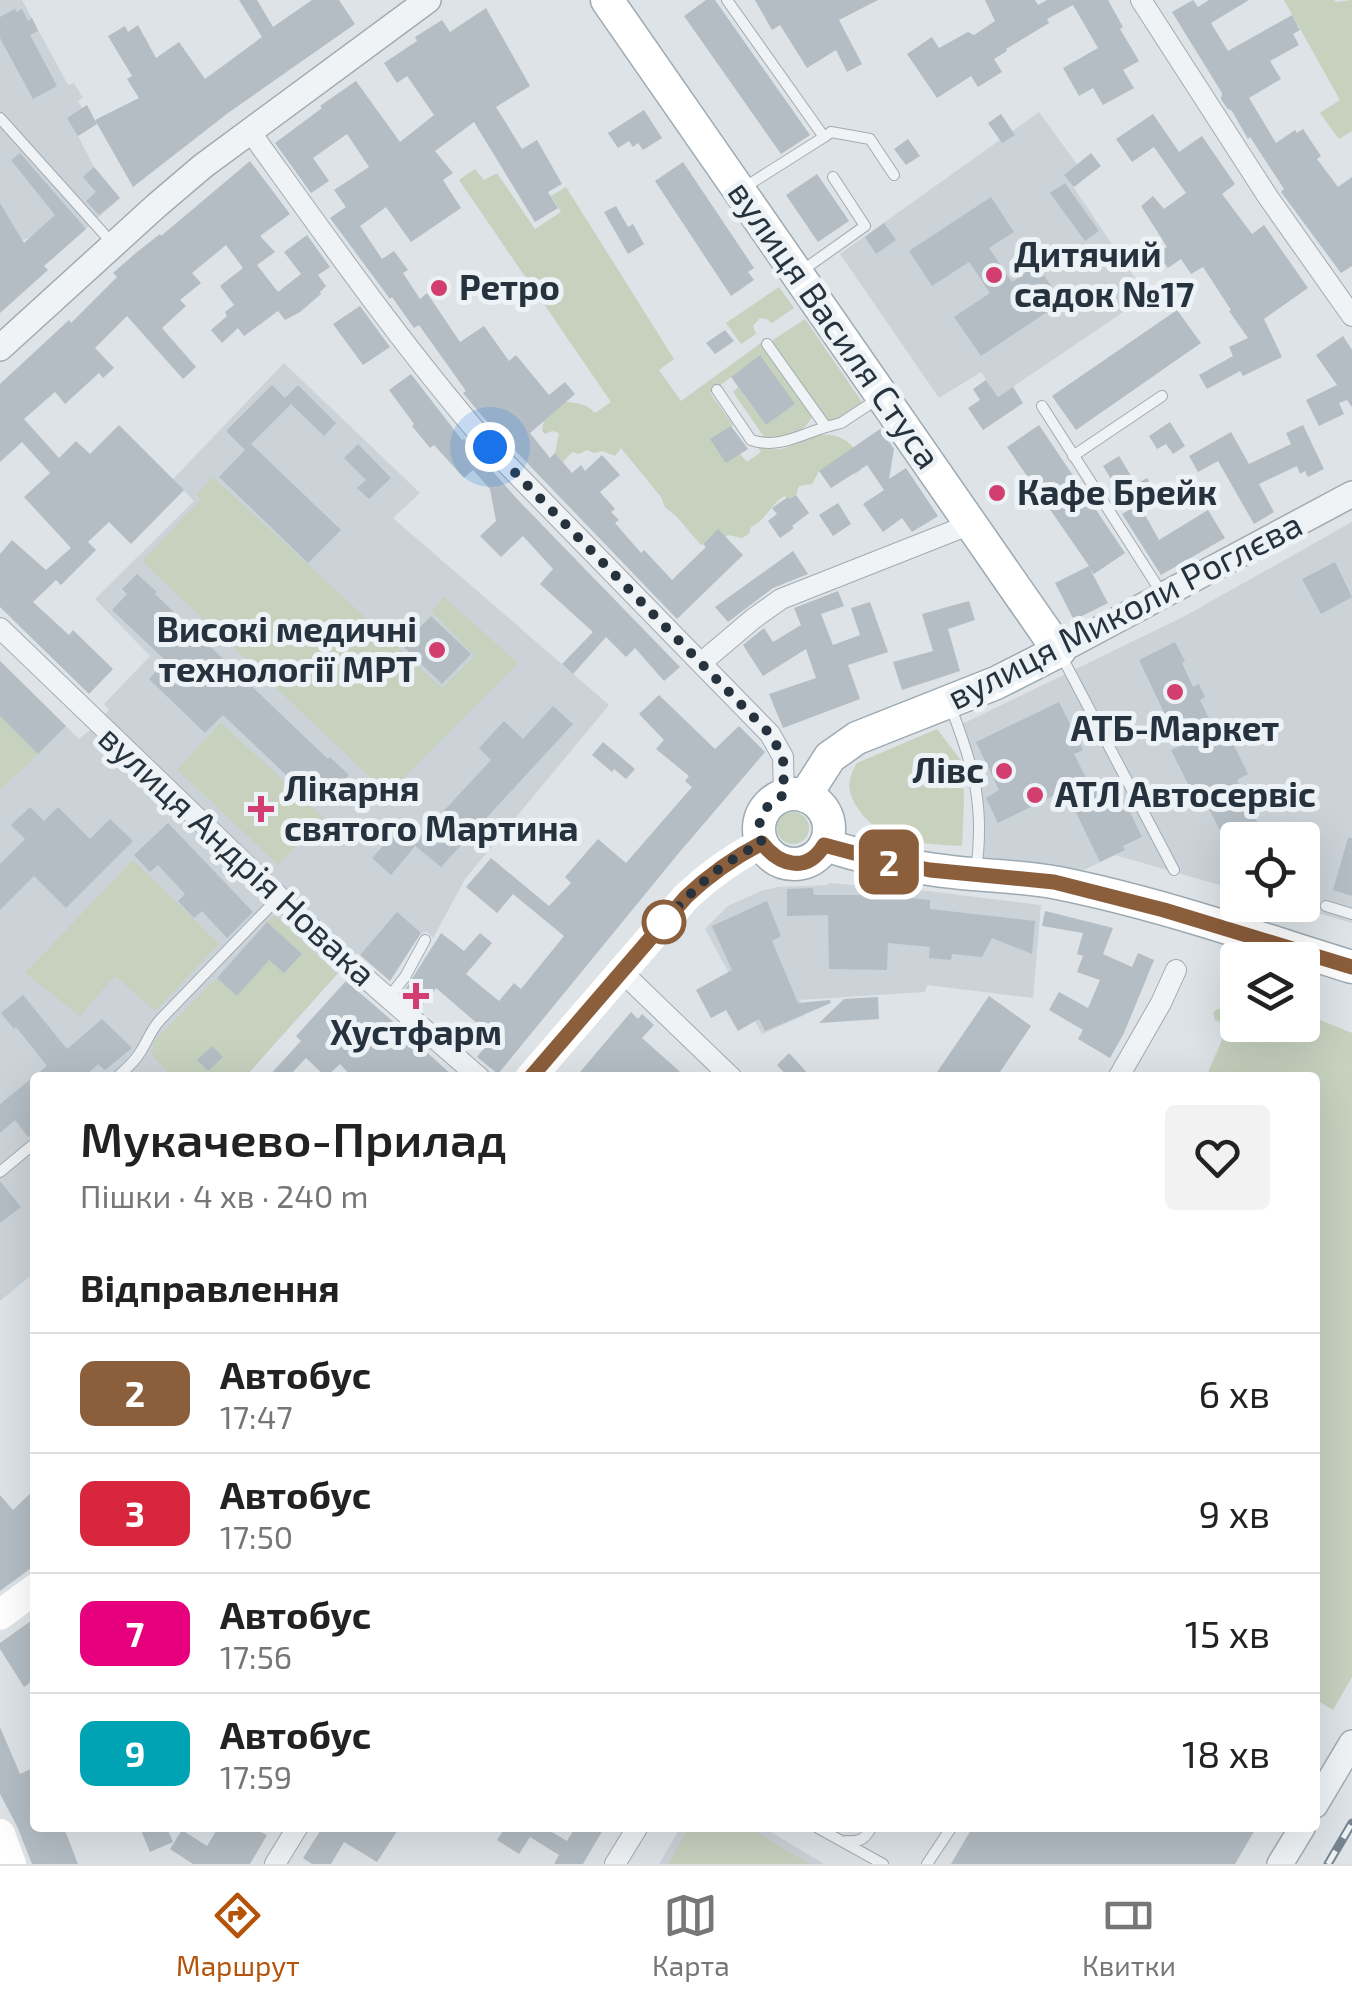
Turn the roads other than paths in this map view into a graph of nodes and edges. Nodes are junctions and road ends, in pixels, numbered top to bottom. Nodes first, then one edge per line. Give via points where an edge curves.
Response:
1 (428, 0) edge
2 (607, 0) edge
3 (727, 0) edge
4 (1141, 0) edge
5 (0, 118) edge
6 (249, 130) junction
7 (828, 134) junction
8 (894, 175) dead end
9 (833, 177) dead end
10 (740, 191) junction
11 (114, 244) junction
12 (798, 274) junction
13 (1352, 316) edge
14 (768, 344) dead end
15 (0, 348) edge
16 (717, 390) dead end
17 (882, 396) junction
18 (1162, 396) dead end
19 (1042, 406) dead end
20 (826, 427) junction
21 (1073, 456) junction
22 (1352, 494) edge
23 (971, 524) junction
24 (1164, 596) junction
25 (0, 628) edge
26 (1059, 651) junction
27 (700, 663) junction
28 (949, 702) junction
29 (795, 795) junction
30 (762, 843) junction
31 (824, 845) junction
32 (1174, 870) dead end
33 (976, 874) junction
34 (280, 898) junction
35 (1326, 906) dead end
36 (1352, 914) edge
37 (425, 940) dead end
38 (1352, 967) edge
39 (1176, 970) dead end
40 (622, 972) junction
41 (388, 998) junction
42 (123, 1072) edge
43 (473, 1072) edge
44 (535, 1072) edge
45 (726, 1072) edge
46 (1121, 1072) edge
47 (30, 1148) edge
48 (0, 1172) edge
49 (30, 1593) edge
50 (0, 1615) edge
51 (1352, 1743) edge
52 (1320, 1790) edge
53 (294, 1832) edge
54 (635, 1832) edge
55 (825, 1832) edge
56 (869, 1832) edge
57 (948, 1832) edge
58 (1300, 1832) edge
59 (0, 1834) edge
60 (840, 1840) junction
61 (11, 1864) edge
62 (274, 1864) edge
63 (615, 1864) edge
64 (883, 1864) edge
65 (927, 1864) edge
66 (1280, 1864) edge

1 - 6 street
2 - 10 main road, вулиця Василя Стуса
3 - 7 lane via 814,124
4 - 13 street
5 - 11 lane
6 - 11 street
6 - 27 street via 457,410
7 - 8 lane via 870,139
7 - 10 lane
9 - 12 lane via 865,226
10 - 12 main road, вулиця Василя Стуса
11 - 15 street
12 - 17 main road, вулиця Василя Стуса
14 - 20 lane
16 - 20 lane via 756,442 780,444
17 - 20 lane
17 - 23 main road, вулиця Василя Стуса
18 - 21 lane
19 - 21 lane
21 - 24 lane
22 - 24 street, вулиця Миколи Роглєва
23 - 26 main road, вулиця Василя Стуса
23 - 27 street via 781,600
24 - 26 street, вулиця Миколи Роглєва
25 - 34 street, вулиця Андрія Новака
26 - 28 main road, вулиця Миколи Роглєва
26 - 32 lane
27 - 29 street via 770,734
28 - 29 main road, вулиця Миколи Роглєва via 838,749
28 - 33 lane via 977,790
29 - 30 main road via 766,806 758,825
29 - 31 main road via 822,809
30 - 31 main road via 792,864 814,858
30 - 40 main road via 711,873
31 - 33 main road
33 - 38 main road via 1054,882
34 - 41 street, вулиця Андрія Новака
34 - 42 lane via 160,1020
35 - 36 lane
37 - 41 lane
39 - 46 street
40 - 44 main road
40 - 45 street
41 - 43 street, вулиця Андрія Новака
47 - 48 lane
49 - 50 main road
51 - 52 street
53 - 62 street
54 - 63 street
55 - 60 lane
56 - 60 lane via 860,1840
57 - 65 lane
58 - 66 street
59 - 61 main road
60 - 64 lane

